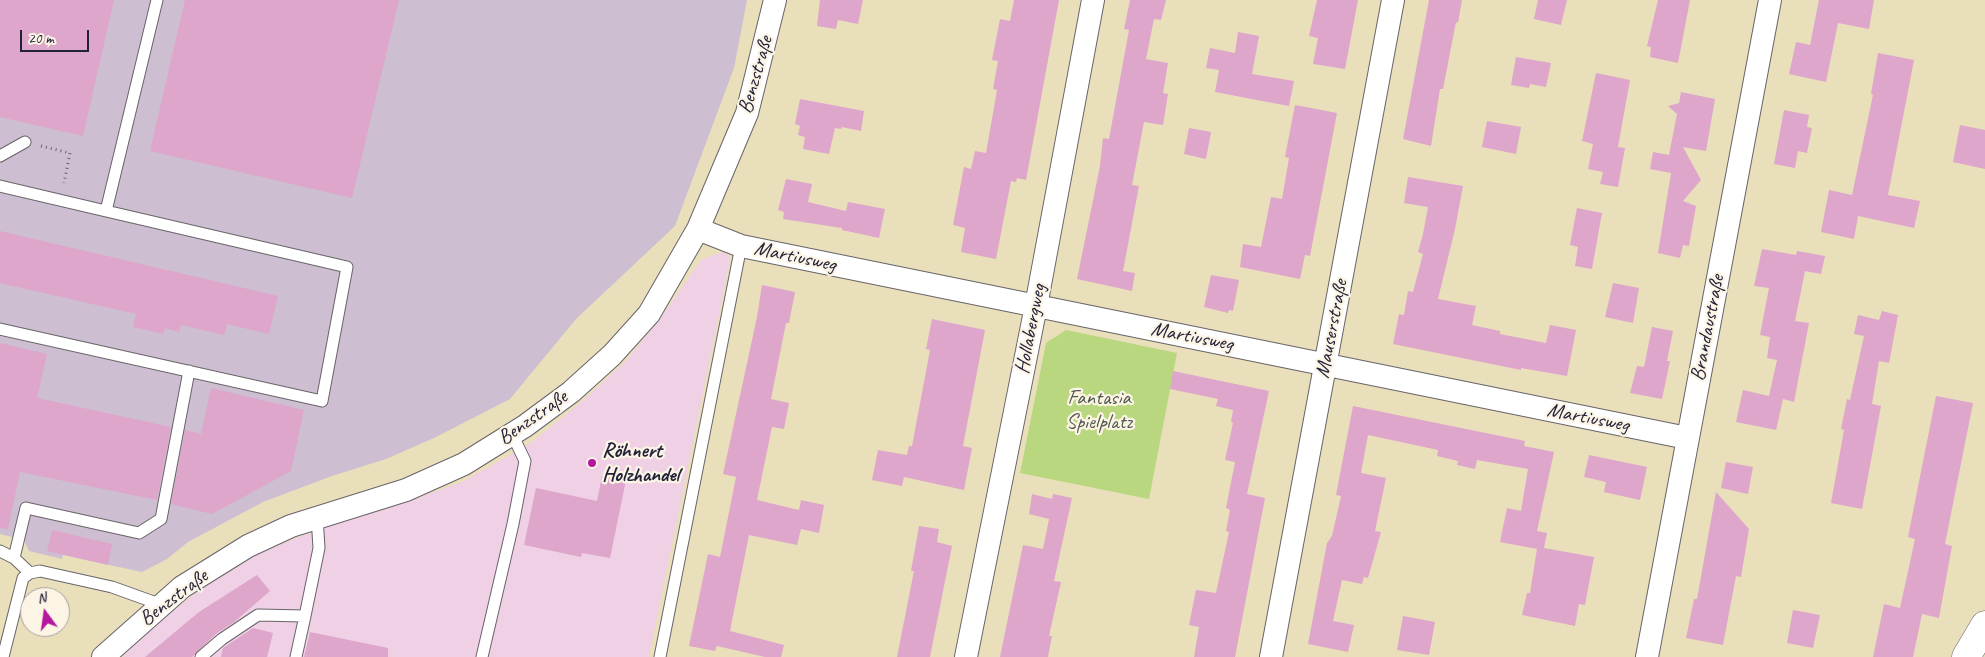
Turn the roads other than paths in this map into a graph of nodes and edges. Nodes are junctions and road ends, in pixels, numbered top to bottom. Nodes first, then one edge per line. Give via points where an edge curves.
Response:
1 (157, 0) edge
2 (775, 0) edge
3 (1093, 0) edge
4 (1393, 0) edge
5 (1770, 0) edge
6 (26, 142) road end
7 (0, 156) edge
8 (0, 186) edge
9 (106, 211) junction
10 (698, 229) junction
11 (740, 246) junction
12 (1036, 306) junction
13 (0, 329) edge
14 (1326, 364) junction
15 (189, 371) junction
16 (512, 434) junction
17 (1687, 438) junction
18 (317, 518) junction
19 (0, 551) edge
20 (14, 558) junction
21 (30, 573) junction
22 (162, 605) junction
23 (305, 616) junction
24 (1985, 625) edge
25 (3, 657) edge
26 (103, 657) edge
27 (202, 657) edge
28 (296, 657) edge
29 (482, 657) edge
30 (660, 657) edge
31 (966, 657) edge
32 (1272, 657) edge
33 (1647, 657) edge
34 (1966, 657) edge

1 - 9 lane
2 - 10 street, Benzstraße via 747,113
3 - 12 street, Hollabergweg
4 - 14 street, Mauserstraße
5 - 17 street, Brandaustraße
6 - 7 lane
8 - 9 lane
9 - 15 lane via 347,267 322,401
10 - 11 street, Martiusweg
10 - 16 street, Benzstraße via 649,314 612,355 571,392
11 - 12 street, Martiusweg
11 - 30 lane
12 - 14 street, Martiusweg
12 - 31 street, Hollabergweg
13 - 15 lane
14 - 17 street, Martiusweg
14 - 32 street, Mauserstraße
15 - 20 lane via 161,519 139,533 26,508
16 - 18 street, Benzstraße via 464,464 406,490
16 - 29 lane via 525,461
17 - 33 street, Brandaustraße
18 - 22 street, Benzstraße via 248,546 182,587
18 - 23 lane via 319,548
19 - 20 lane
20 - 21 lane
21 - 22 lane via 40,571 112,587
21 - 25 lane via 24,578
22 - 26 street, Benzstraße
23 - 27 lane via 258,615
23 - 28 lane
24 - 34 street

